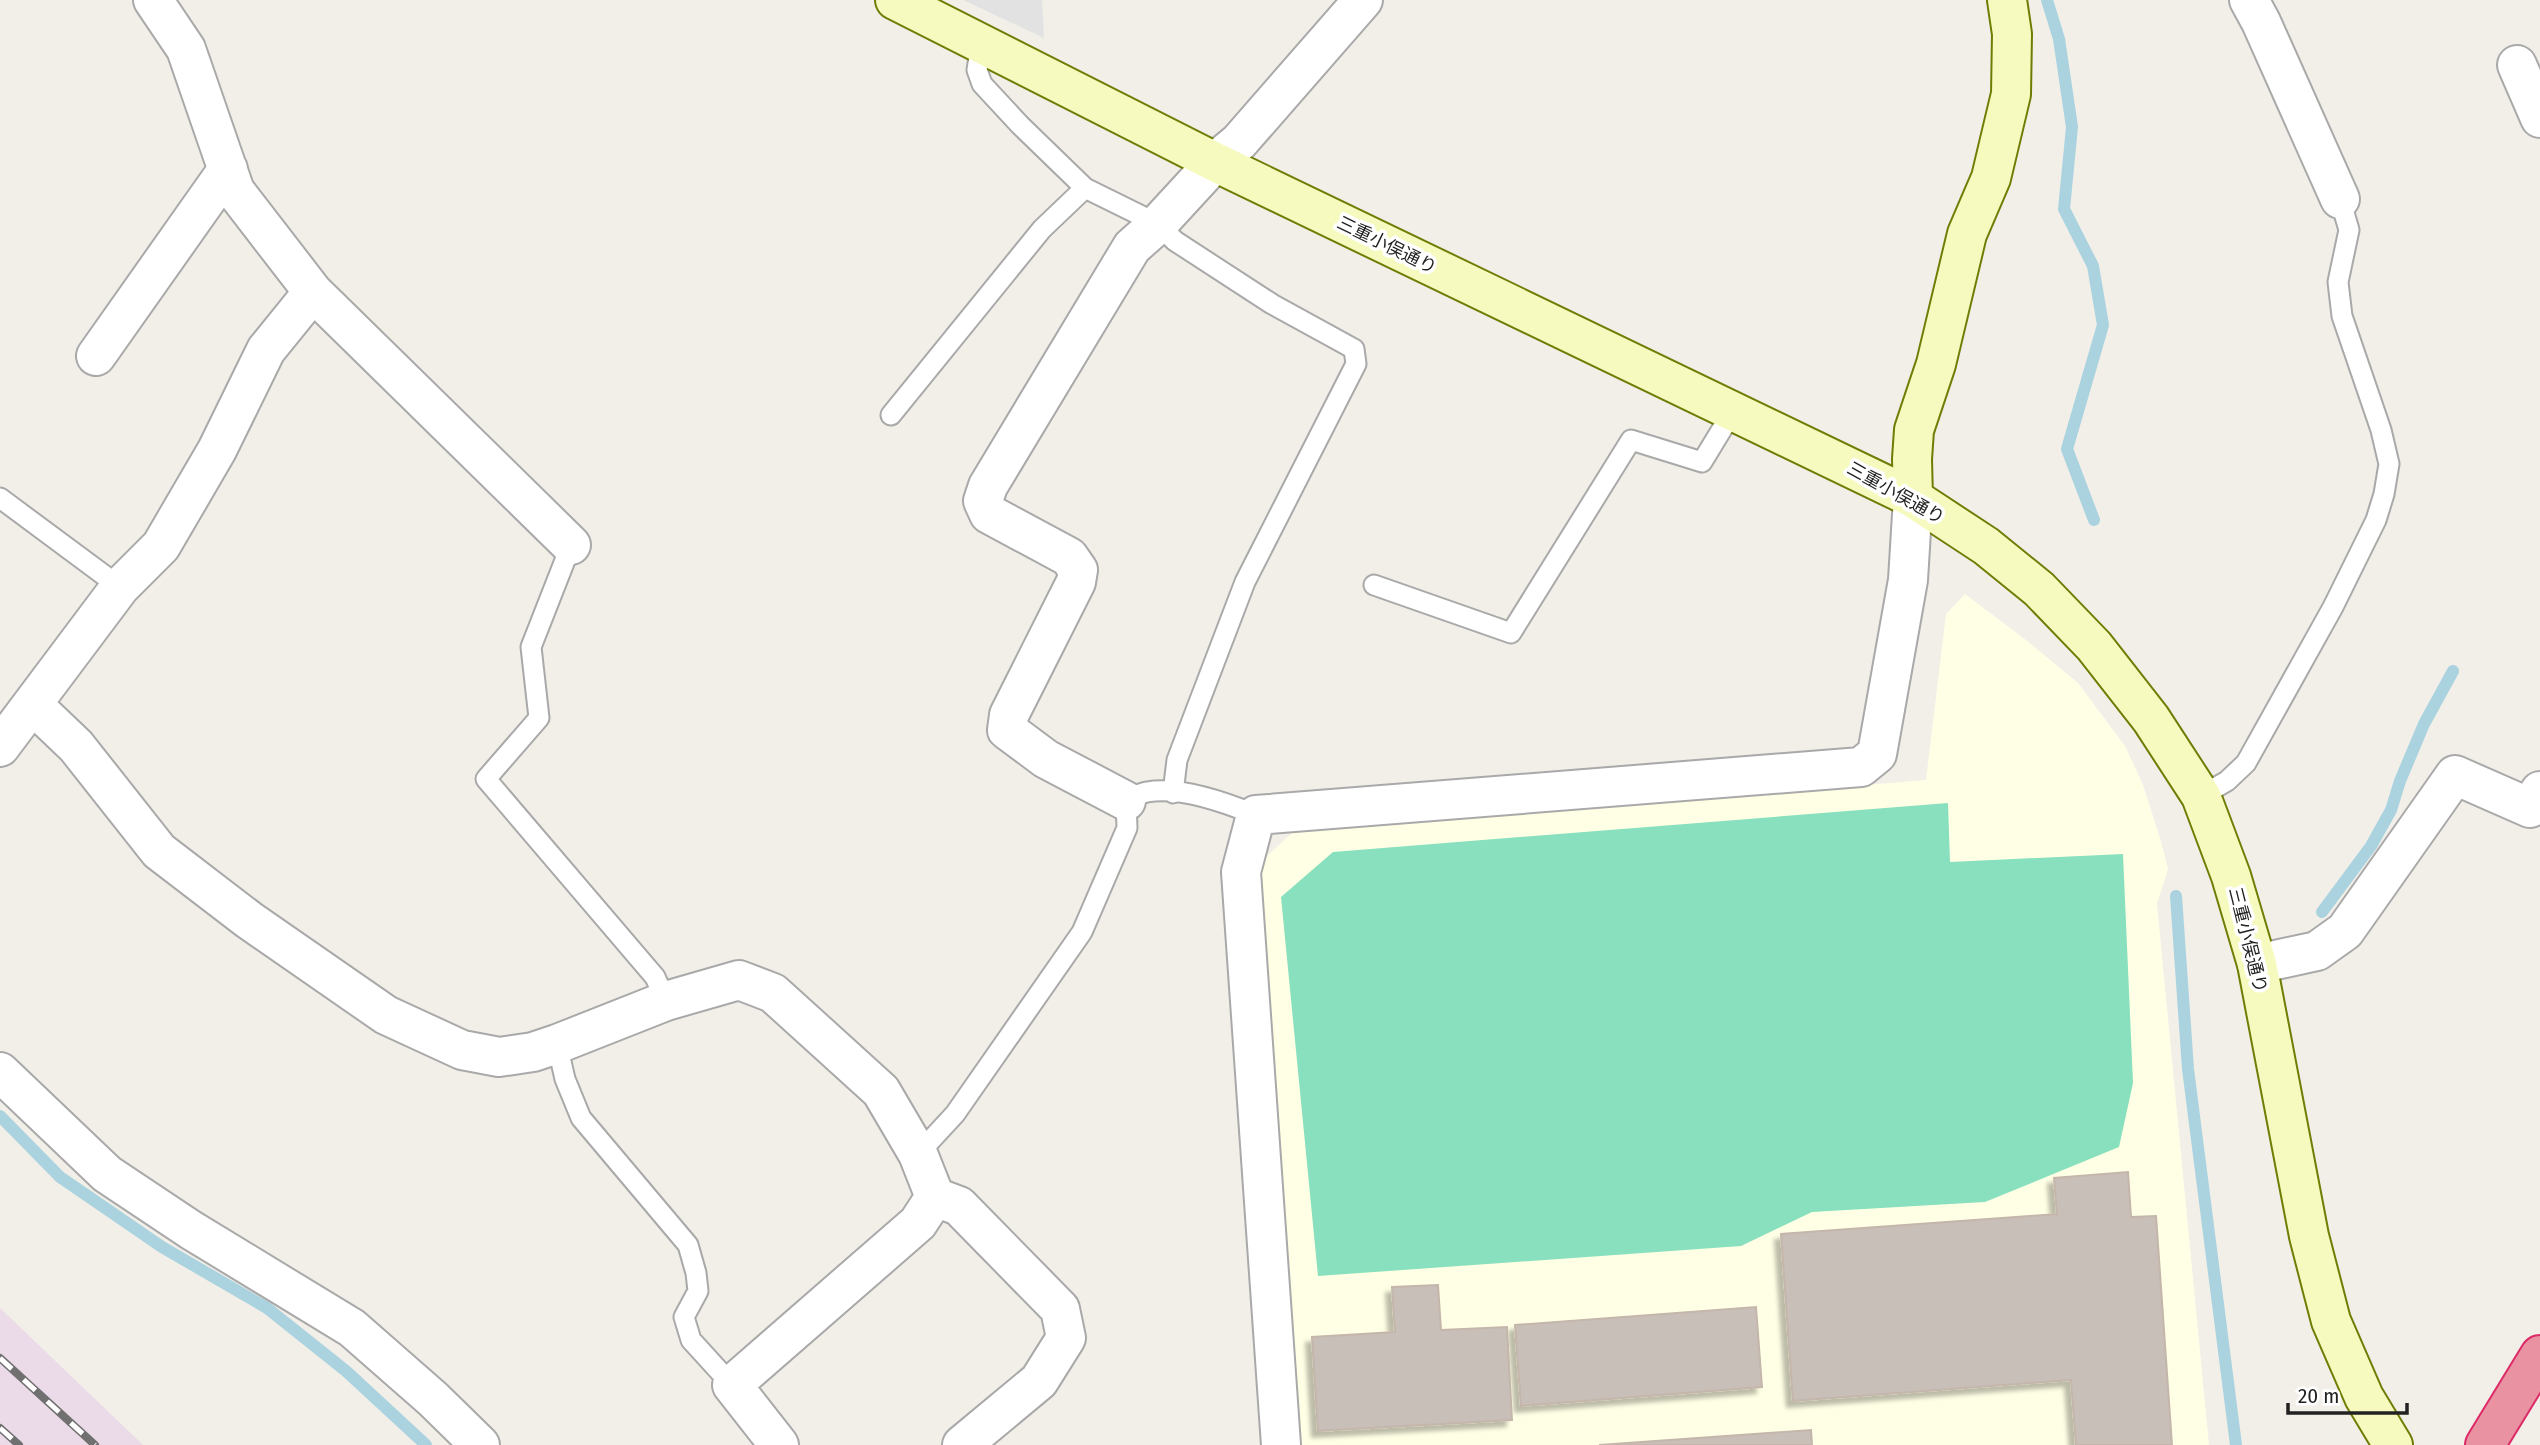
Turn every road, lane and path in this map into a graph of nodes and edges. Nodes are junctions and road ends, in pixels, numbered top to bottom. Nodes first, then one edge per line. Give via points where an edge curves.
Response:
1 (153, 0) edge
2 (895, 0) edge
3 (1363, 0) edge
4 (2007, 0) edge
5 (2249, 0) edge
6 (981, 44) junction
7 (2517, 65) dead end
8 (2540, 118) edge
9 (1215, 162) junction
10 (228, 169) junction
11 (1085, 188) junction
12 (2340, 199) joint
13 (1158, 224) junction
14 (313, 292) junction
15 (96, 356) dead end
16 (1733, 411) junction
17 (891, 415) dead end
18 (0, 498) edge
19 (1913, 498) junction
20 (571, 545) joint
21 (1374, 585) dead end
22 (120, 587) junction
23 (33, 705) junction
24 (0, 747) edge
25 (2540, 791) edge
26 (1173, 793) junction
27 (2200, 796) junction
28 (1126, 801) junction
29 (1256, 816) junction
30 (2257, 964) junction
31 (666, 1001) junction
32 (557, 1044) junction
33 (0, 1072) edge
34 (918, 1154) junction
35 (935, 1196) junction
36 (2540, 1355) edge
37 (732, 1385) junction
38 (480, 1445) edge
39 (779, 1445) edge
40 (962, 1445) edge
41 (1281, 1445) edge
42 (2393, 1445) edge
43 (2485, 1445) edge

1 - 10 street via 186,49
2 - 6 street, 三重小俣通り
3 - 9 street via 1239,142
4 - 19 street via 2011,94 1991,178 1967,233 1936,364 1914,430
5 - 12 street
6 - 9 street, 三重小俣通り
6 - 11 lane via 977,70 982,84
7 - 8 street
9 - 13 street
9 - 16 street, 三重小俣通り
10 - 14 street via 235,191
10 - 15 street
11 - 13 lane
11 - 17 lane via 1042,229
12 - 27 lane via 2349,230 2338,282 2342,316 2381,430 2389,464 2384,494 2333,607 2246,763 2227,781
13 - 26 lane via 1175,241 1272,304 1354,349 1356,364 1245,582 1177,760
13 - 28 street via 1132,247 983,501 989,514 1069,557 1078,570 1009,715 1007,730 1046,759
14 - 20 street
14 - 22 street via 266,350 217,450 161,546
16 - 19 street, 三重小俣通り
16 - 21 lane via 1702,462 1631,440 1511,633
18 - 22 lane
19 - 27 street, 三重小俣通り via 1986,546 2039,589 2094,646 2151,719
19 - 29 street via 1908,580 1877,754 1861,767
20 - 31 lane via 531,647 539,718 486,779 655,977
22 - 23 street
23 - 24 street
23 - 32 street via 76,746 159,851 386,1015 462,1050 499,1057
25 - 30 street via 2530,808 2455,775 2345,931 2317,951
26 - 28 lane via 1146,792
26 - 29 lane via 1218,800
27 - 30 street, 三重小俣通り via 2231,876
28 - 34 lane via 1127,828 1082,932 955,1114
29 - 41 street via 1241,872
30 - 42 street, 三重小俣通り via 2309,1236 2331,1321 2364,1397
31 - 32 street
31 - 34 street via 739,980 774,993 881,1091
32 - 37 lane via 581,1118 688,1245 698,1291 684,1317 691,1340
33 - 38 street via 107,1174 352,1328
34 - 35 street
35 - 37 street via 918,1223
35 - 40 street via 959,1206 1060,1309 1066,1338 1039,1381
36 - 43 highway
37 - 39 street

